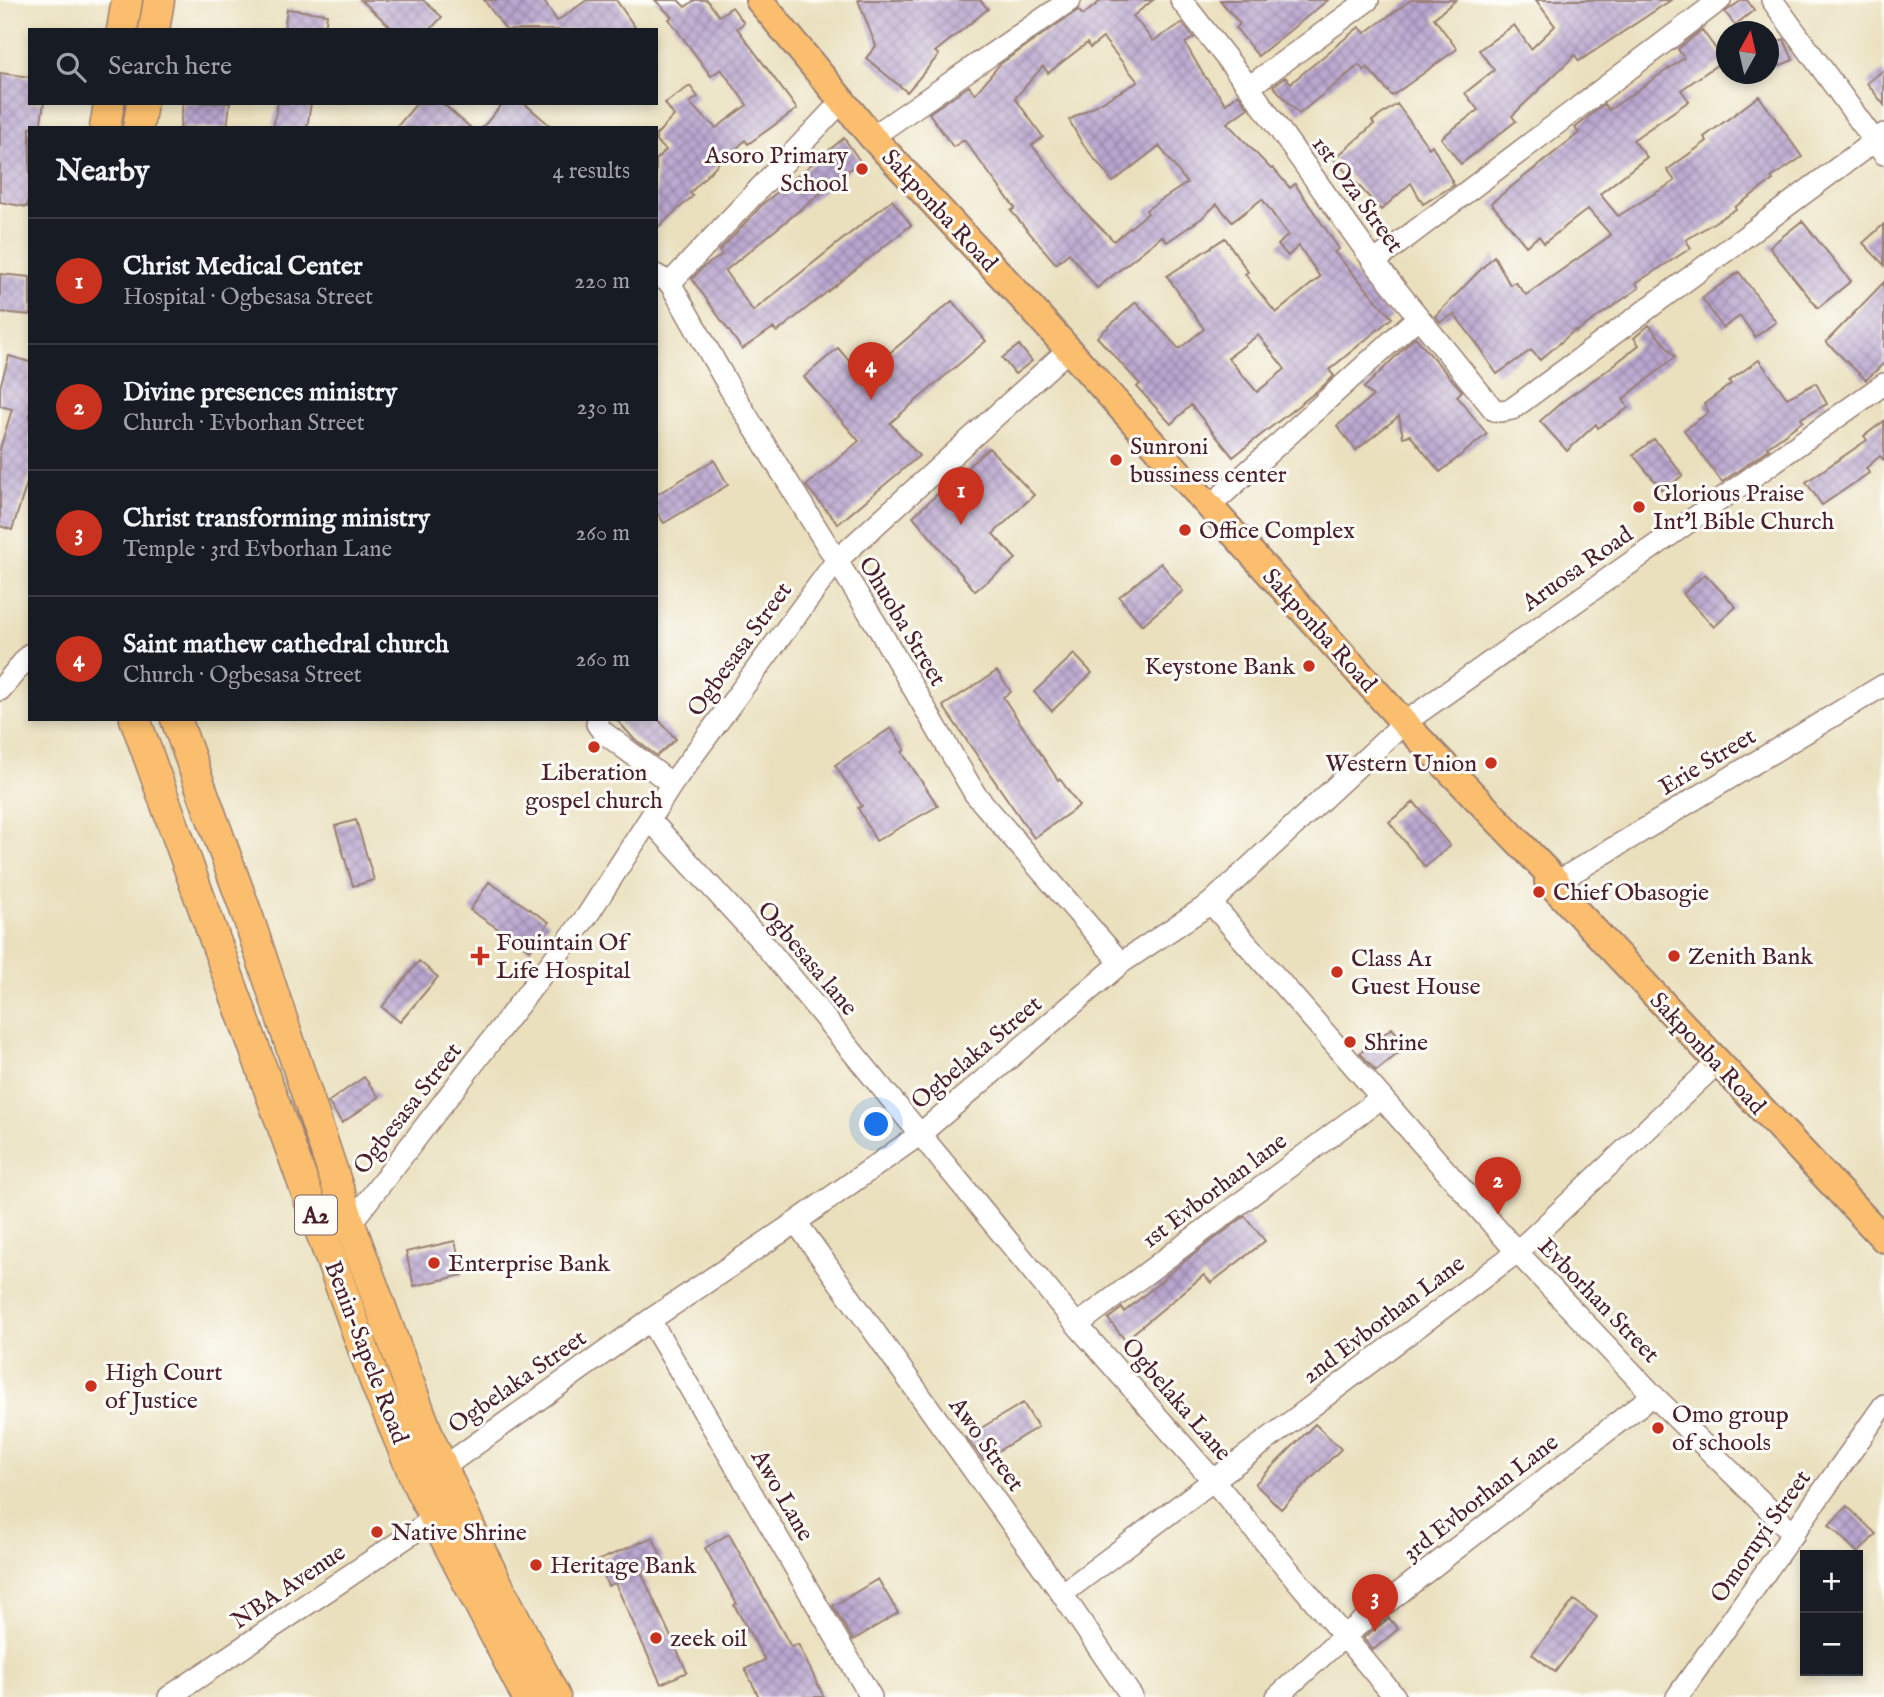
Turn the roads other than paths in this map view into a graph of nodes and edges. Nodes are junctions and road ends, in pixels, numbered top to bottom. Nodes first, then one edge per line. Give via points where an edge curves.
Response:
1 (127, 0) edge
2 (159, 0) edge
3 (759, 0) edge
4 (1070, 0) edge
5 (1181, 0) edge
6 (1368, 0) edge
7 (1720, 0) edge
8 (1772, 0) edge
9 (122, 28) edge
10 (154, 28) edge
11 (1249, 88) junction
12 (842, 101) junction
13 (109, 105) edge
14 (142, 105) edge
15 (105, 126) edge
16 (138, 126) edge
17 (872, 137) junction
18 (1881, 143) edge
19 (1374, 262) junction
20 (663, 279) edge
21 (1417, 318) junction
22 (1068, 351) junction
23 (1884, 384) edge
24 (1209, 508) junction
25 (837, 560) junction
26 (28, 656) edge
27 (1884, 685) edge
28 (0, 690) edge
29 (136, 721) edge
30 (177, 721) edge
31 (598, 721) edge
32 (1404, 723) junction
33 (672, 784) junction
34 (650, 820) junction
35 (1557, 882) junction
36 (1211, 903) junction
37 (1122, 963) junction
38 (1717, 1063) junction
39 (1381, 1098) junction
40 (919, 1135) junction
41 (796, 1222) junction
42 (350, 1224) junction
43 (1884, 1240) edge
44 (1517, 1252) junction
45 (650, 1320) junction
46 (1077, 1325) junction
47 (1653, 1395) junction
48 (1884, 1405) edge
49 (442, 1466) junction
50 (1212, 1479) junction
51 (419, 1487) junction
52 (448, 1512) junction
53 (1794, 1534) junction
54 (1062, 1594) junction
55 (1344, 1636) junction
56 (169, 1697) edge
57 (527, 1697) edge
58 (555, 1697) edge
59 (871, 1697) edge
60 (1132, 1697) edge
61 (1277, 1697) edge
62 (1395, 1697) edge
63 (1677, 1697) edge

1 - 9 highway
2 - 10 highway
3 - 12 main road, Sakponba Road
4 - 17 street
5 - 11 street, 1st Oza Street
6 - 11 street
7 - 19 street
8 - 18 street
11 - 19 street, 1st Oza Street
12 - 17 main road, Sakponba Road
12 - 20 street, Ohuoba Street
13 - 15 highway
14 - 16 highway
17 - 22 main road, Sakponba Road
18 - 21 street, 1st Oza Street via 1512,409 1494,410
19 - 21 street, 1st Oza Street
20 - 25 street, Ohuoba Street
21 - 24 street
22 - 24 main road, Sakponba Road
22 - 25 street, Ogbesasa Street
23 - 32 street, Aruosa Road
24 - 32 main road, Sakponba Road
25 - 33 street, Ogbesasa Street
25 - 37 street, Ohuoba Street via 975,794
26 - 28 street
27 - 35 street, Erie Street
29 - 51 highway, Benin-Sapele Road / A2 via 376,1384
30 - 42 highway, Benin-Sapele Road / A2 via 250,920
31 - 33 street via 603,732
32 - 35 main road, Sakponba Road
32 - 36 street, Ogbelaka Street
33 - 34 street, Ogbesasa Street
34 - 40 street, Ogbesasa lane via 763,943
34 - 42 street, Ogbesasa Street via 587,916
35 - 38 main road, Sakponba Road via 1548,881
36 - 37 street, Ogbelaka Street
36 - 39 street, Evborhan Street
37 - 40 street, Ogbelaka Street
38 - 43 main road, Sakponba Road
38 - 44 street, 2nd Evborhan Lane
39 - 44 street, Evborhan Street
39 - 46 street, 1st Evborhan lane
40 - 41 street, Ogbelaka Street
40 - 46 street, Ogbelaka Lane
41 - 45 street, Ogbelaka Street
41 - 54 street, Awo Street
42 - 49 highway, Benin-Sapele Road / A2
44 - 47 street, Evborhan Street
44 - 50 street, 2nd Evborhan Lane
45 - 49 street, Ogbelaka Street
45 - 59 street, Awo Lane
46 - 50 street, Ogbelaka Lane
47 - 53 street, Evborhan Street
47 - 55 street, 3rd Evborhan Lane
48 - 53 street, Omoruyi Street
49 - 51 street, Ogbelaka Street
49 - 52 highway, Benin-Sapele Road / A2
50 - 54 street, 2nd Evborhan Lane
50 - 55 street, Ogbelaka Lane
51 - 52 highway, Benin-Sapele Road / A2
52 - 56 street, NBA Avenue
52 - 57 highway, Benin-Sapele Road / A2
52 - 58 highway, Benin-Sapele Road / A2
53 - 63 street, Omoruyi Street
54 - 60 street, Awo Street
55 - 61 street, 3rd Evborhan Lane
55 - 62 street, Ogbelaka Lane

